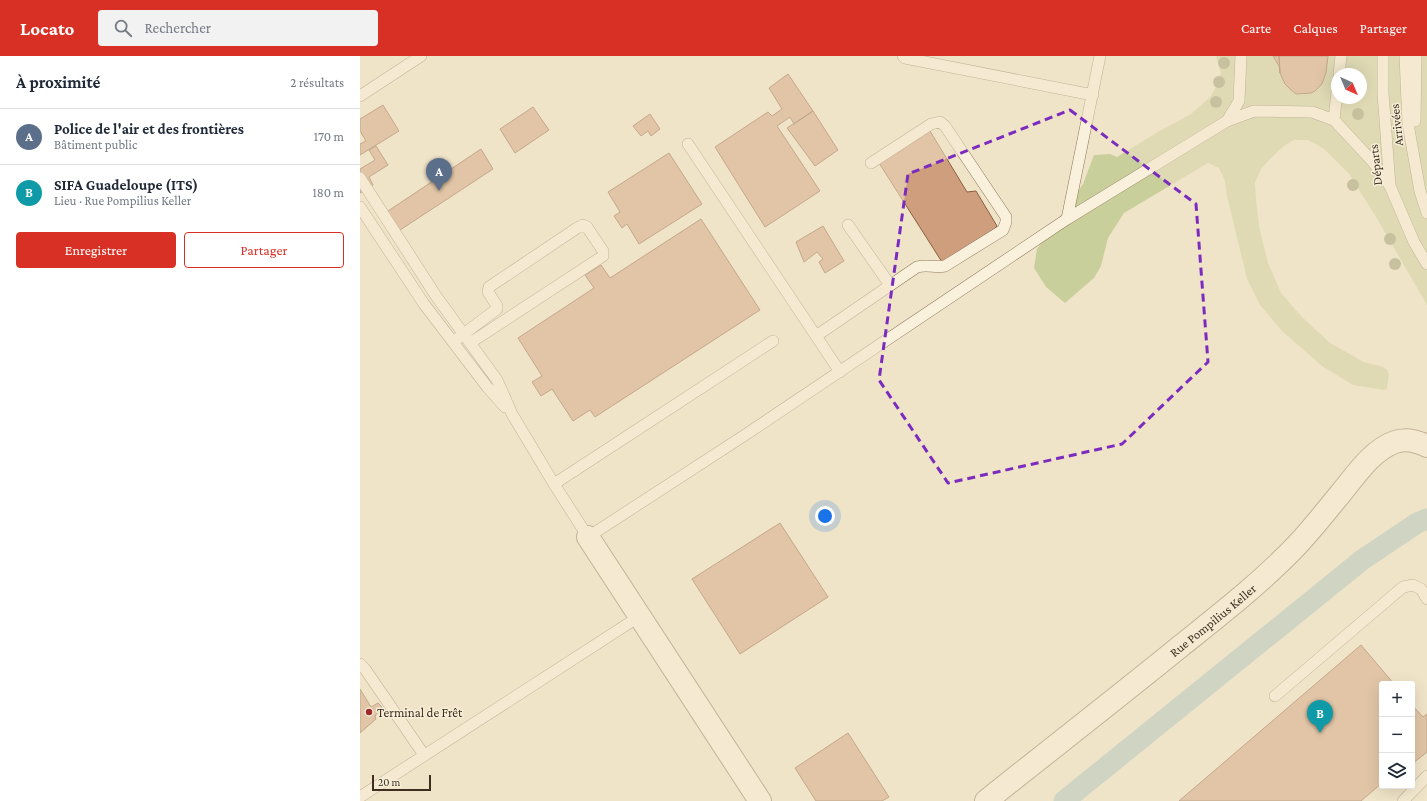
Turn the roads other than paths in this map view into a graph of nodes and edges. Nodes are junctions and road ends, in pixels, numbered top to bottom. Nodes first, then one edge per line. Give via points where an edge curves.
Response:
1 (421, 56) edge
2 (903, 56) edge
3 (1100, 56) edge
4 (1241, 56) edge
5 (1341, 56) edge
6 (1377, 56) edge
7 (1382, 56) edge
8 (1405, 56) edge
9 (1416, 56) edge
10 (1340, 68) edge
11 (360, 96) edge
12 (1093, 96) junction
13 (1336, 104) edge
14 (1334, 120) junction
15 (1227, 121) junction
16 (688, 144) dead end
17 (872, 163) dead end
18 (1415, 166) junction
19 (360, 178) edge
20 (1390, 186) junction
21 (360, 207) edge
22 (1427, 213) edge
23 (1067, 219) junction
24 (848, 225) dead end
25 (1427, 264) edge
26 (890, 285) junction
27 (463, 334) junction
28 (816, 336) junction
29 (773, 341) dead end
30 (452, 342) junction
31 (470, 343) junction
32 (840, 372) junction
33 (512, 414) junction
34 (1427, 446) edge
35 (554, 484) junction
36 (588, 537) junction
37 (1427, 599) edge
38 (640, 616) junction
39 (360, 664) edge
40 (1275, 696) dead end
41 (424, 756) junction
42 (1427, 776) edge
43 (360, 797) edge
44 (760, 801) edge
45 (986, 801) edge
46 (1403, 801) edge

1 - 11 lane
2 - 12 lane
3 - 12 lane
4 - 15 lane via 1239,102
5 - 10 lane
6 - 20 lane via 1377,98 1383,157
7 - 20 lane, Départs
8 - 18 lane, Arrivées via 1408,124
9 - 18 lane
12 - 23 lane
13 - 14 lane
14 - 15 lane via 1312,112 1254,111
14 - 20 lane via 1373,162
15 - 23 lane
16 - 28 lane
17 - 26 lane via 931,124 940,122 1006,217 1003,230 945,266 917,267
18 - 22 lane, Arrivées
19 - 27 lane
20 - 25 lane, Départs via 1414,242
21 - 30 lane
23 - 32 lane
24 - 26 lane
26 - 28 lane
27 - 30 lane
27 - 31 lane
27 - 31 lane via 498,309 488,292 489,287 578,228 583,225 587,227 603,251 603,256
28 - 32 lane
29 - 35 lane
30 - 33 lane
31 - 33 lane via 497,380
32 - 36 lane
33 - 35 lane
34 - 45 street, Rue Pompilius Keller via 1409,440 1396,442 1375,455 1298,544 1254,587
35 - 36 lane
36 - 38 street
37 - 40 lane via 1420,589 1413,585 1403,587
38 - 41 lane
38 - 44 street
39 - 41 lane
41 - 43 lane
42 - 46 lane

